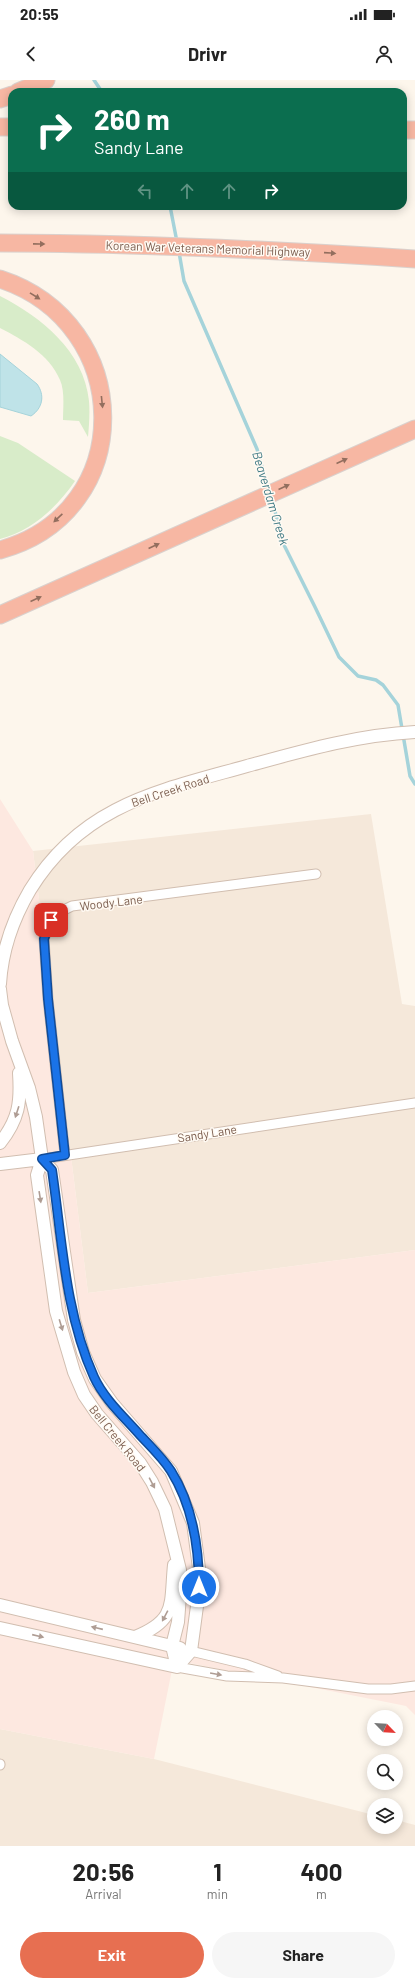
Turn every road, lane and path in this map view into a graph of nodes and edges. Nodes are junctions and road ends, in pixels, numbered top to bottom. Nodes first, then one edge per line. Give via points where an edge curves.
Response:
1 (46, 80) edge
2 (27, 88) edge
3 (0, 243) edge
4 (415, 259) edge
5 (0, 279) edge
6 (415, 428) edge
7 (0, 550) edge
8 (0, 615) edge
9 (415, 732) edge
10 (316, 874) dead end
11 (0, 984) edge
12 (0, 989) edge
13 (19, 1060) junction
14 (415, 1103) edge
15 (0, 1143) edge
16 (65, 1155) junction
17 (42, 1159) junction
18 (0, 1164) edge
19 (176, 1550) junction
20 (0, 1605) edge
21 (0, 1628) edge
22 (135, 1637) junction
23 (172, 1646) junction
24 (191, 1651) junction
25 (177, 1667) junction
26 (283, 1678) junction
27 (415, 1686) edge

1 - 2 highway
3 -> 4 highway, Korean War Veterans Memorial Highway via 235,248
5 -> 7 highway via 26,290 71,325 91,358 98,378 103,415 97,457 78,495 54,522 35,536
8 -> 6 highway
9 - 11 street, Bell Creek Road via 346,741 309,749 160,791 113,810 89,825 38,877 7,941
10 - 16 street, Woody Lane via 72,906 51,920 44,939
12 - 13 street, Bell Creek Road via 2,1005
13 -> 15 street via 21,1097 11,1128
13 - 17 street, Bell Creek Road via 36,1117
14 - 16 street, Sandy Lane
16 - 17 street, Sandy Lane
17 - 18 street, Sandy Lane
17 -> 19 street, Bell Creek Road via 37,1175 56,1311 74,1372 84,1395 97,1414 140,1463 152,1482 165,1509
17 - 24 street, Bell Creek Road via 52,1170 74,1320 83,1352 95,1379 112,1403 171,1471 193,1523 198,1549 199,1587
19 -> 22 street via 167,1615 153,1629
19 - 23 street, Bell Creek Road via 181,1582 178,1622
22 -> 20 street
21 -> 25 street
22 - 23 street
23 - 24 street
23 - 25 street, Bell Creek Road
24 - 25 street
24 - 26 street via 245,1664
25 -> 26 street via 227,1676
26 - 27 street via 368,1689

